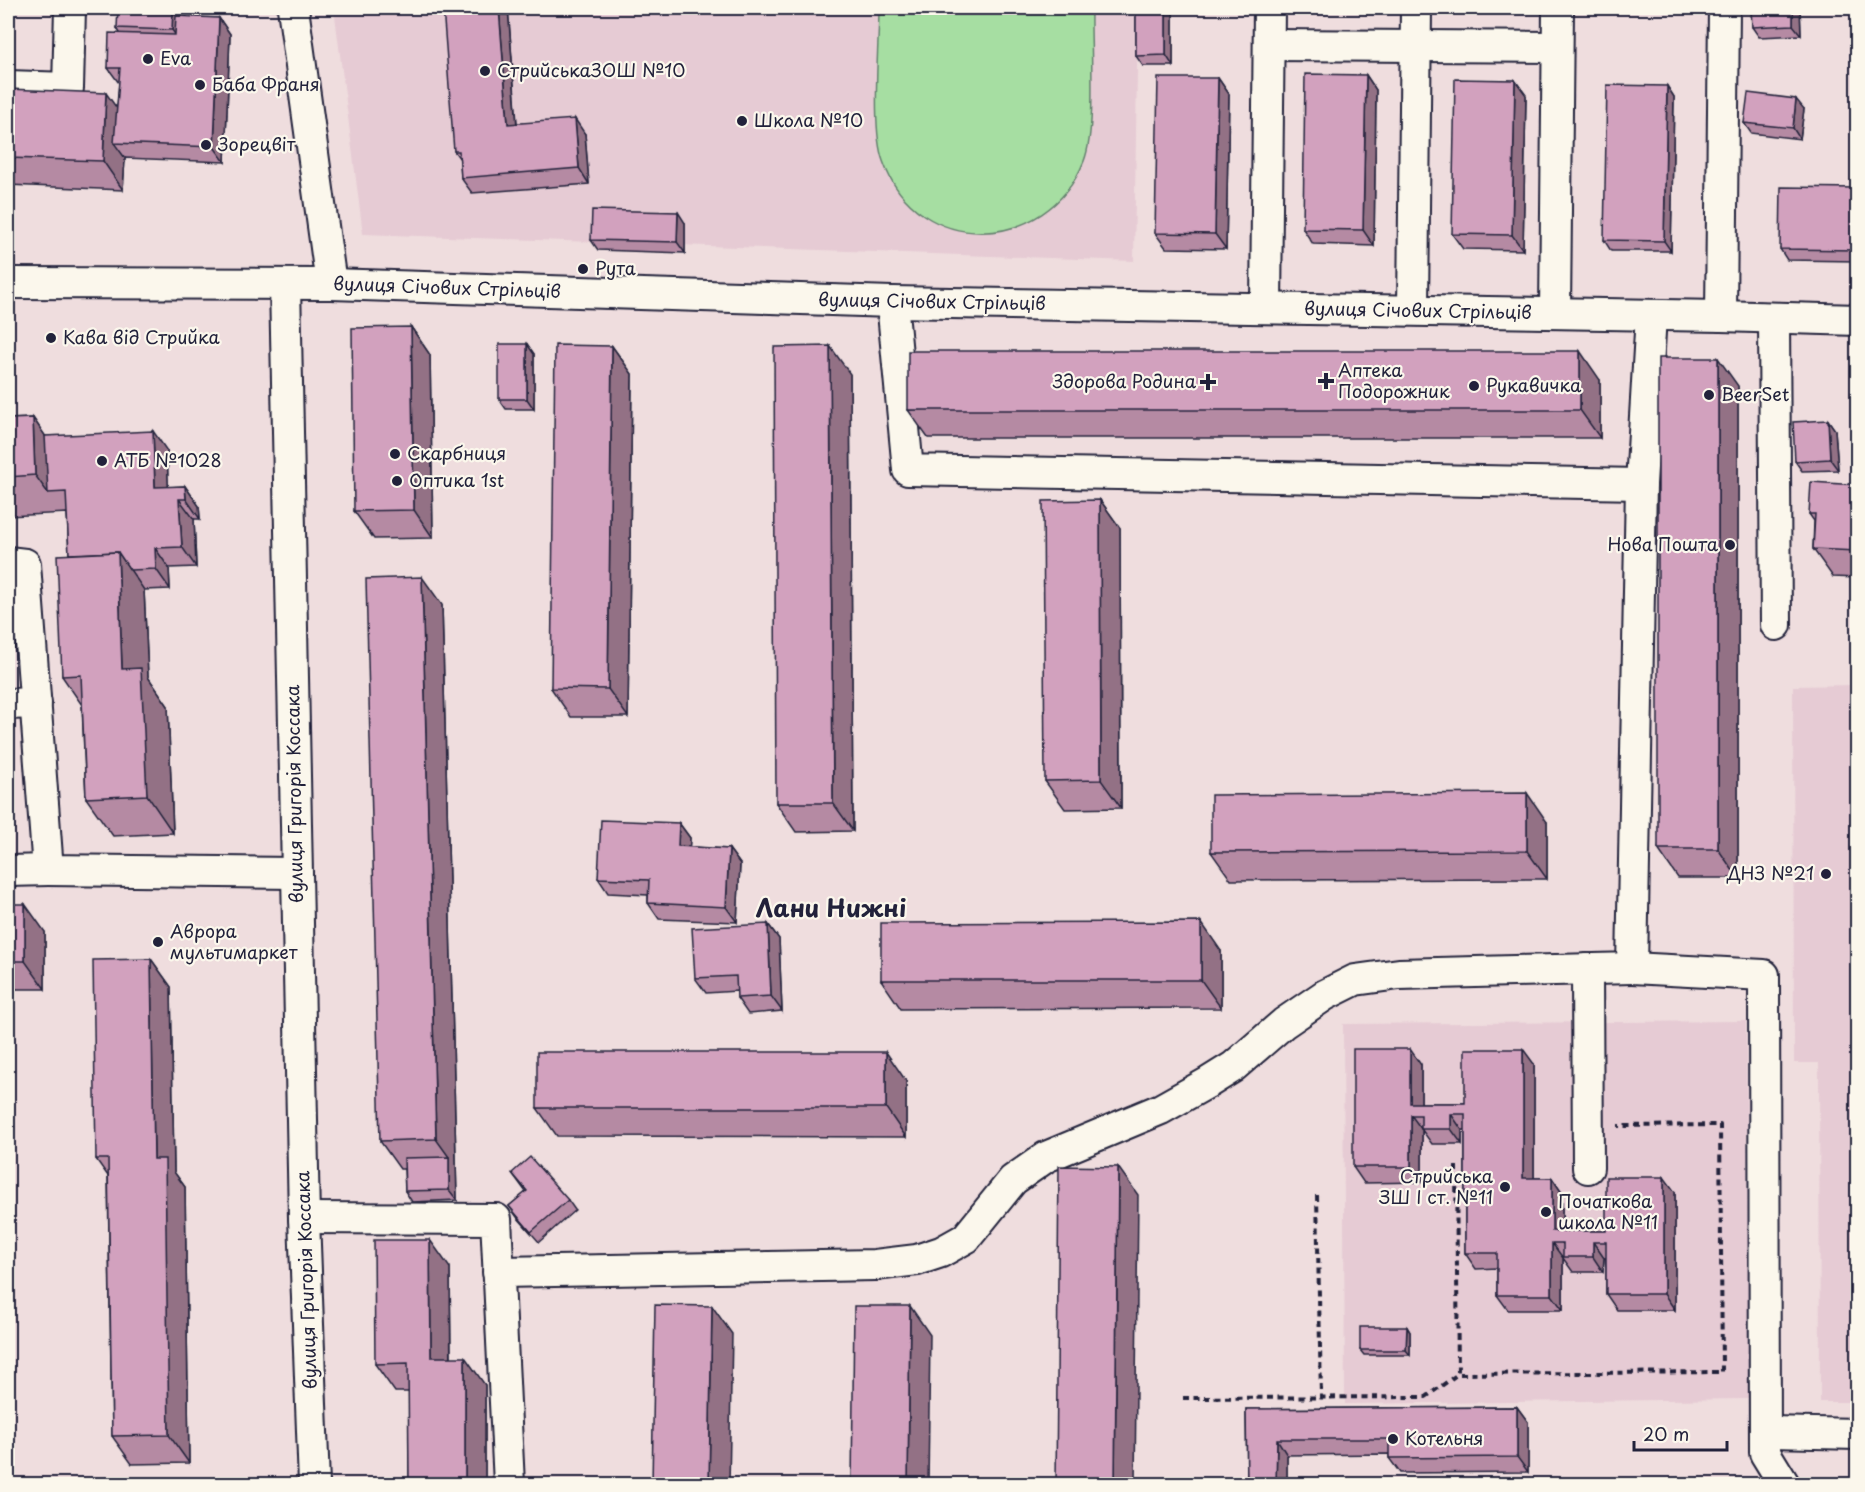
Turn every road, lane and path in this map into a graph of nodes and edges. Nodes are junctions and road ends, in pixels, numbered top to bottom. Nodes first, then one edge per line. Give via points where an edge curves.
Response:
1 (70, 8) edge
2 (293, 8) edge
3 (1269, 8) edge
4 (1416, 8) edge
5 (1558, 8) edge
6 (1724, 8) edge
7 (1269, 45) junction
8 (1416, 46) junction
9 (1557, 47) junction
10 (8, 86) edge
11 (8, 282) edge
12 (285, 284) junction
13 (331, 284) junction
14 (892, 302) junction
15 (1266, 308) junction
16 (1413, 310) junction
17 (1555, 313) junction
18 (1651, 315) junction
19 (1721, 316) junction
20 (1774, 318) junction
21 (1857, 320) edge
22 (1641, 484) junction
23 (8, 562) edge
24 (1776, 625) dead end
25 (22, 703) edge
26 (48, 870) junction
27 (8, 871) edge
28 (297, 873) junction
29 (1632, 968) junction
30 (1587, 969) junction
31 (1587, 1126) junction
32 (1456, 1166) dead end
33 (1588, 1168) dead end
34 (1317, 1195) dead end
35 (304, 1218) junction
36 (498, 1272) junction
37 (1458, 1374) junction
38 (1321, 1397) junction
39 (1183, 1398) dead end
40 (1766, 1432) junction
41 (1857, 1434) edge
42 (314, 1485) edge
43 (509, 1485) edge
44 (1784, 1485) edge

1 - 10 street via 68,88
2 - 13 street
3 - 7 street
4 - 8 street
5 - 9 street
6 - 19 street
7 - 8 street
7 - 15 street
8 - 9 street
8 - 16 street
9 - 17 street
11 - 12 street, вулиця Січових Стрільців
12 - 13 street, вулиця Січових Стрільців
12 - 28 street, вулиця Григорія Коссака
13 - 14 street, вулиця Січових Стрільців
14 - 15 street, вулиця Січових Стрільців
14 - 22 street via 908,470
15 - 16 street, вулиця Січових Стрільців
16 - 17 street, вулиця Січових Стрільців
17 - 18 street, вулиця Січових Стрільців
18 - 19 street, вулиця Січових Стрільців
18 - 22 street
19 - 20 street, вулиця Січових Стрільців
20 - 21 street, вулиця Січових Стрільців
20 - 24 street
22 - 29 street
23 - 25 street via 25,564
25 - 26 street
26 - 27 street
26 - 28 street
28 - 35 street, вулиця Григорія Коссака
29 - 30 street
29 - 40 street via 1764,975
30 - 31 street
30 - 36 street via 1399,974 1355,980 1284,1023 1233,1067 1209,1082 1161,1109 1046,1157 1013,1180 966,1238 917,1260
31 - 33 street
31 - 37 path via 1720,1125 1722,1372
32 - 37 path
34 - 38 path
35 - 36 street via 496,1219
35 - 42 street, вулиця Григорія Коссака
36 - 43 street
37 - 38 path via 1426,1396
38 - 39 path
40 - 41 street
40 - 44 street via 1766,1453

